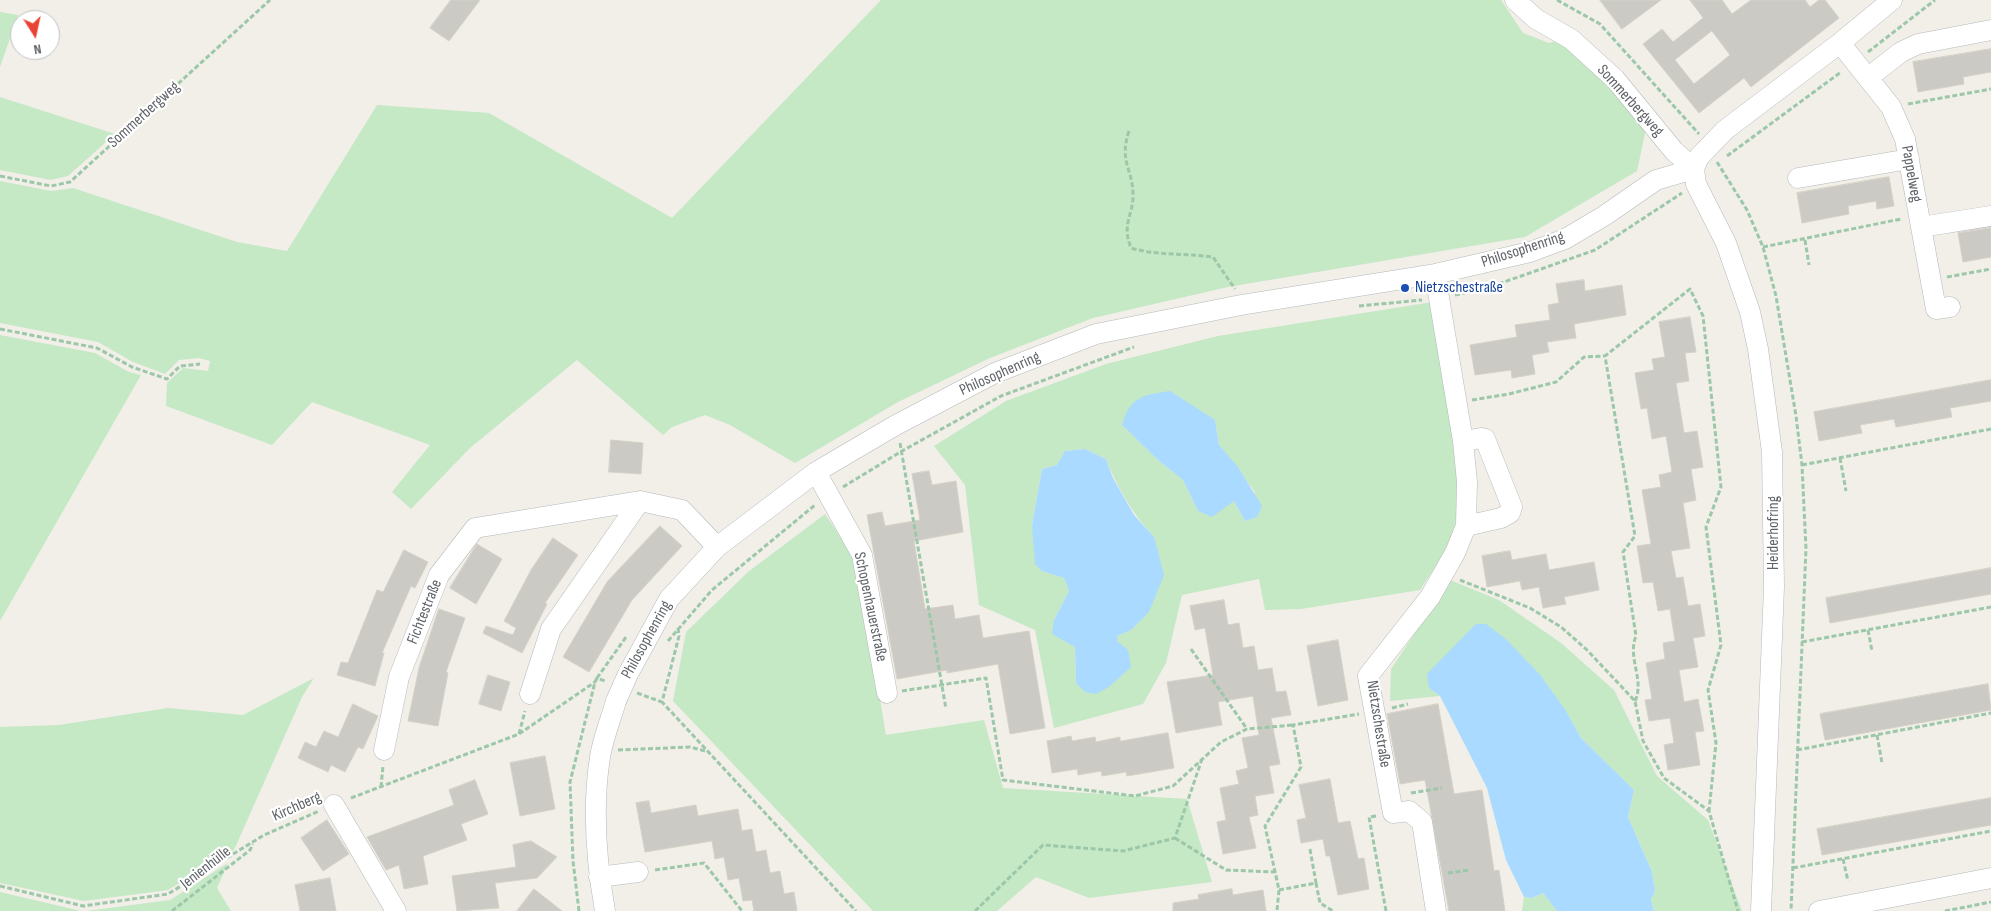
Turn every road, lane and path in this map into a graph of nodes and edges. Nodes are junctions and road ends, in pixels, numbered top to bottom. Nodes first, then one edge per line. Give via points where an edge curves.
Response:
1 (270, 0) edge
2 (1515, 0) edge
3 (1892, 0) edge
4 (1934, 0) edge
5 (1991, 30) edge
6 (1840, 43) junction
7 (1856, 62) junction
8 (1869, 77) junction
9 (1991, 89) edge
10 (1891, 107) junction
11 (1129, 131) dead end
12 (1909, 159) junction
13 (0, 176) edge
14 (1695, 177) junction
15 (1798, 178) dead end
16 (1991, 216) edge
17 (1920, 221) junction
18 (1805, 240) junction
19 (1762, 247) dead end
20 (1809, 265) dead end
21 (1991, 269) edge
22 (1435, 274) junction
23 (1931, 279) junction
24 (1238, 294) dead end
25 (1439, 298) junction
26 (1950, 306) dead end
27 (1356, 307) dead end
28 (0, 330) edge
29 (1141, 345) dead end
30 (1605, 356) junction
31 (200, 364) dead end
32 (1457, 402) junction
33 (896, 425) junction
34 (1991, 429) edge
35 (1463, 440) junction
36 (902, 451) junction
37 (1840, 458) junction
38 (1802, 466) dead end
39 (816, 472) junction
40 (1846, 491) dead end
41 (830, 495) junction
42 (640, 501) junction
43 (1466, 526) junction
44 (717, 547) junction
45 (1443, 574) junction
46 (1991, 607) edge
47 (678, 628) junction
48 (1868, 630) junction
49 (1802, 642) dead end
50 (667, 643) dead end
51 (1191, 649) dead end
52 (1872, 651) dead end
53 (595, 682) dead end
54 (943, 685) junction
55 (887, 693) joint
56 (530, 694) joint
57 (1635, 701) junction
58 (946, 709) dead end
59 (1374, 711) junction
60 (1991, 713) edge
61 (1293, 724) junction
62 (1247, 730) junction
63 (519, 734) junction
64 (1877, 735) junction
65 (384, 750) dead end
66 (1797, 750) dead end
67 (614, 751) dead end
68 (710, 752) junction
69 (1202, 758) junction
70 (1882, 763) dead end
71 (570, 782) dead end
72 (1442, 788) dead end
73 (334, 804) junction
74 (1392, 804) junction
75 (1709, 811) junction
76 (1991, 831) edge
77 (1174, 838) junction
78 (253, 843) junction
79 (1310, 849) dead end
80 (1843, 859) junction
81 (665, 868) dead end
82 (1793, 868) dead end
83 (638, 872) dead end
84 (1275, 872) junction
85 (599, 877) junction
86 (1991, 878) edge
87 (1848, 882) dead end
88 (1316, 884) junction
89 (0, 886) edge
90 (1279, 890) junction
91 (1991, 902) edge
92 (1277, 910) edge
93 (172, 911) edge
94 (396, 911) edge
95 (579, 911) edge
96 (606, 911) edge
97 (742, 911) edge
98 (856, 911) edge
99 (975, 911) edge
100 (1334, 911) edge
101 (1386, 911) edge
102 (1436, 911) edge
103 (1738, 911) edge
104 (1761, 911) edge
105 (1819, 911) edge
106 (1946, 911) edge

1 - 13 path, Sommerbergweg via 70,182 50,186
2 - 14 street, Sommerbergweg via 1536,19 1570,39 1615,79
3 - 6 street
4 - 7 path
5 - 8 street via 1918,44 1901,52
6 - 7 street, Pappelweg
6 - 14 street via 1725,130 1699,157
7 - 8 street, Pappelweg
7 - 14 path
8 - 10 street, Pappelweg
9 - 10 path
10 - 12 street, Pappelweg via 1905,139
11 - 24 path via 1124,147 1133,194 1126,234 1132,248 1153,254 1186,253 1213,257
12 - 15 street
12 - 17 street, Pappelweg
14 - 22 street, Philosophenring via 1656,180 1565,239 1530,252
14 - 25 path via 1595,250 1487,288
14 - 104 street, Heiderhofring via 1726,243 1747,303 1760,358 1772,452 1774,587
16 - 17 street
17 - 18 path
17 - 23 street, Pappelweg
18 - 19 path
18 - 20 path
21 - 23 path
22 - 25 street, Nietzschestraße
22 - 33 street, Philosophenring via 1241,304 1096,334 995,373
23 - 26 street, Pappelweg via 1936,309
25 - 27 path
25 - 32 street, Nietzschestraße
28 - 31 path via 96,348 132,367 167,379 180,366
29 - 36 path via 1001,396
30 - 32 path via 1584,357 1556,382
30 - 57 path via 1635,536 1623,552 1636,636 1632,647 1639,692
30 - 75 path via 1690,289 1703,316 1721,487 1706,527 1721,644 1708,690 1716,743
32 - 35 street, Nietzschestraße
33 - 36 path
33 - 39 street, Philosophenring
34 - 37 path
35 - 43 street, Nietzschestraße via 1467,482
35 - 43 street via 1485,439 1512,506 1504,517
36 - 41 path
36 - 54 path
37 - 38 path
37 - 40 path
39 - 41 street, Schopenhauerstraße
39 - 44 street, Philosophenring
41 - 47 path via 732,571
41 - 55 street, Schopenhauerstraße via 862,556
42 - 44 street, Fichtestraße via 682,510
42 - 56 street via 551,629
42 - 65 street, Fichtestraße via 474,528 439,575 399,677
43 - 45 street, Nietzschestraße
44 - 85 street, Philosophenring, bridge via 669,599 616,700 601,756 596,806
45 - 57 path via 1530,608 1561,628 1587,650
45 - 59 street, Nietzschestraße via 1430,597 1368,676
46 - 48 path
47 - 50 path
47 - 68 path via 679,636 662,702
48 - 49 path
48 - 52 path
51 - 62 path
53 - 63 path, Kirchberg
54 - 55 path
54 - 58 path
54 - 69 path via 986,678 1003,780 1135,796 1173,786
56 - 63 path
57 - 75 path via 1643,741 1664,778
59 - 61 path
59 - 74 street, Nietzschestraße
60 - 64 path
61 - 62 path
61 - 84 path via 1301,768 1265,826
62 - 69 path via 1221,742
63 - 73 path, Kirchberg
64 - 66 path
64 - 70 path
67 - 68 path via 690,747
68 - 98 path
69 - 77 path
71 - 95 path via 573,861
72 - 74 path
73 - 78 path, Kirchberg
73 - 94 street
74 - 101 path via 1369,817
74 - 102 street via 1409,811 1422,822
75 - 103 path
76 - 80 path
77 - 84 path via 1226,870
77 - 99 path via 1122,851 1043,844
78 - 89 path, Kirchberg via 168,894 82,906
78 - 93 path, Jenienhülle via 250,850
79 - 88 path
80 - 82 path
80 - 87 path
81 - 97 path via 704,863
83 - 85 street
84 - 90 path
85 - 96 street, Philosophenring
86 - 105 street
88 - 90 path
88 - 100 path via 1320,903
90 - 92 path
91 - 106 path

